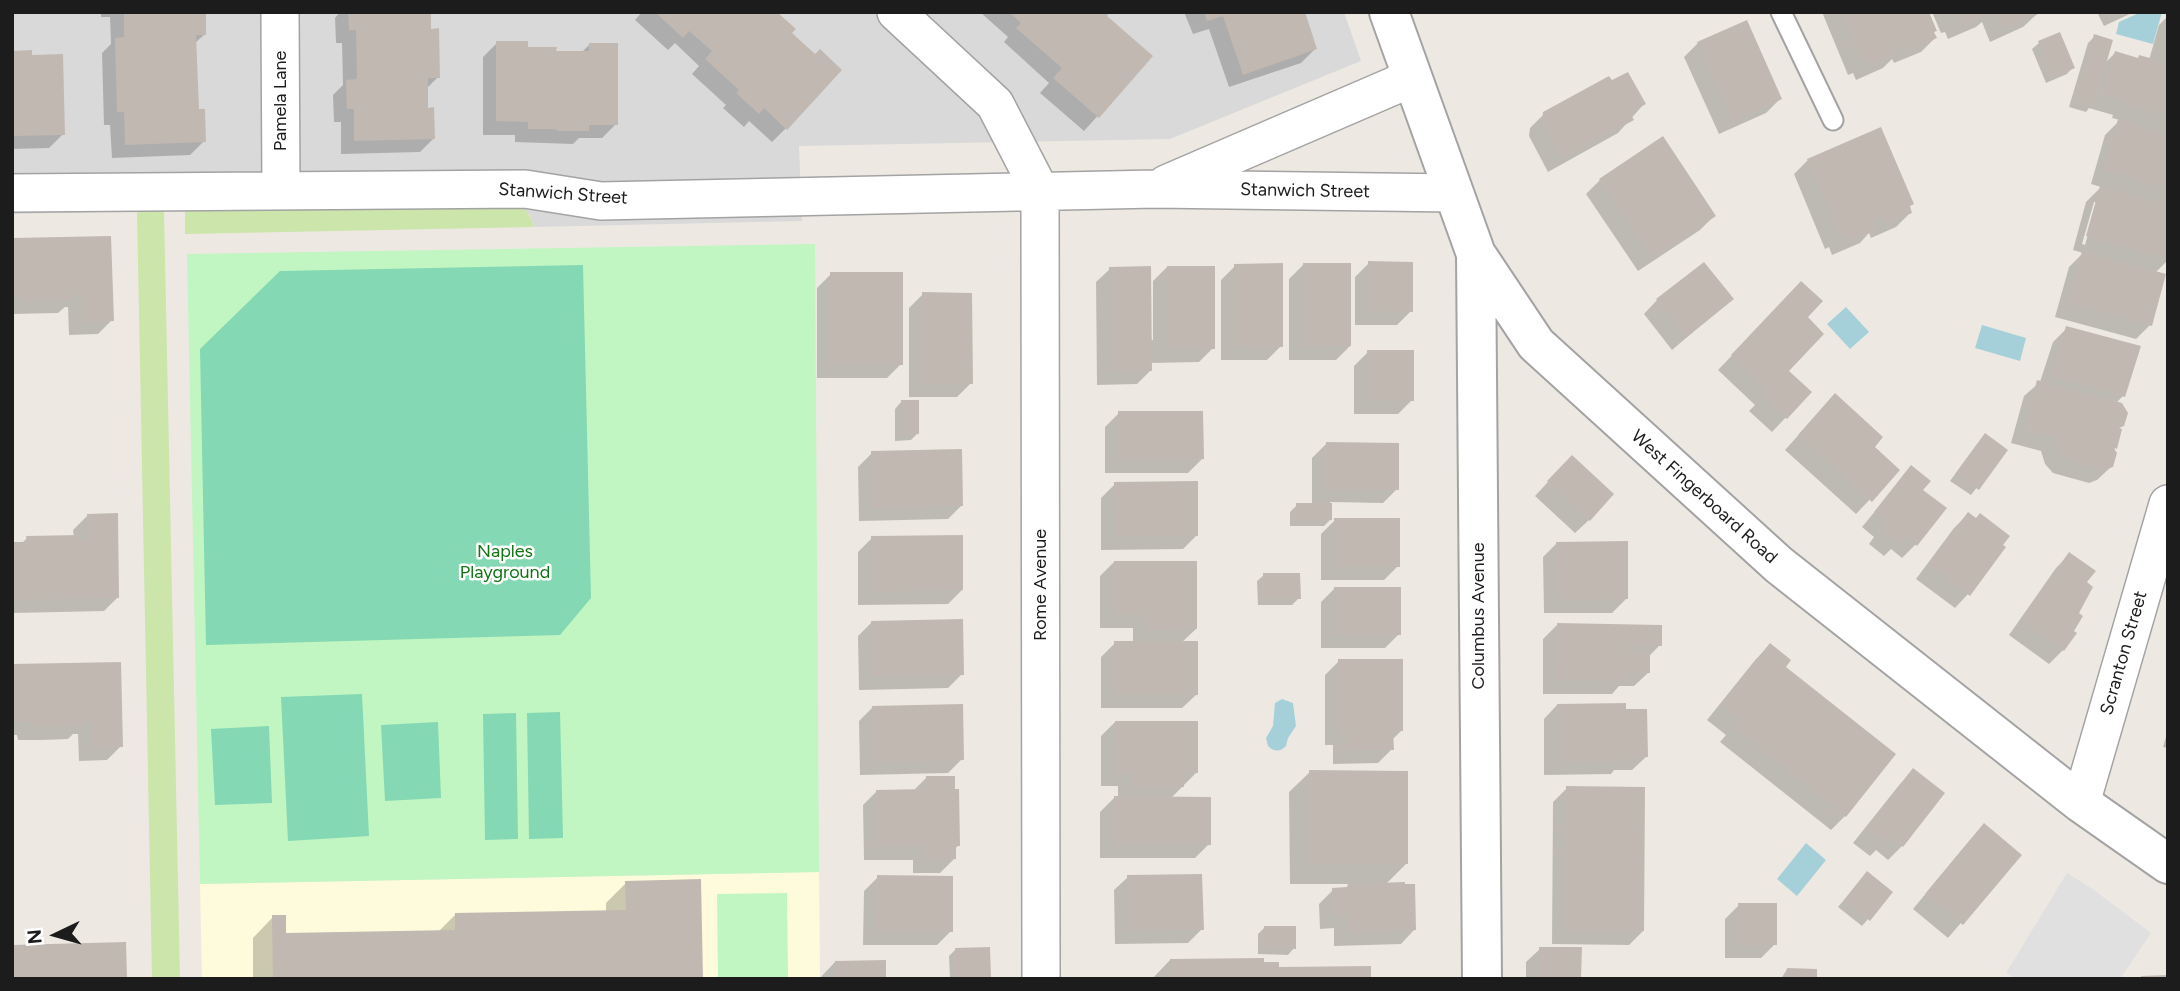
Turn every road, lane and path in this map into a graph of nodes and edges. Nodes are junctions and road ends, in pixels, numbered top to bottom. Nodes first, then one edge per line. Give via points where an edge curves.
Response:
1 (280, 12) edge
2 (896, 12) edge
3 (1389, 12) edge
4 (1781, 12) edge
5 (1412, 78) junction
6 (1833, 120) dead end
7 (1155, 189) junction
8 (281, 190) junction
9 (1040, 191) junction
10 (12, 193) edge
11 (1454, 193) junction
12 (1476, 254) junction
13 (2168, 504) edge
14 (2081, 803) junction
15 (2168, 864) edge
16 (1041, 979) edge
17 (1482, 979) edge

1 - 8 street, Pamela Lane
2 - 9 street via 995,104
3 - 5 street, West Fingerboard Road
4 - 6 lane
5 - 7 street, Stanwich Street
5 - 11 street, West Fingerboard Road
7 - 9 street, Stanwich Street
7 - 11 street, Stanwich Street
8 - 9 street, Stanwich Street via 526,188 601,201
8 - 10 street, Stanwich Street
9 - 16 street, Rome Avenue
11 - 12 street, West Fingerboard Road
12 - 14 street, West Fingerboard Road via 1536,344 1730,521 1779,565
12 - 17 street, Columbus Avenue
13 - 14 street, Scranton Street
14 - 15 street, West Fingerboard Road

